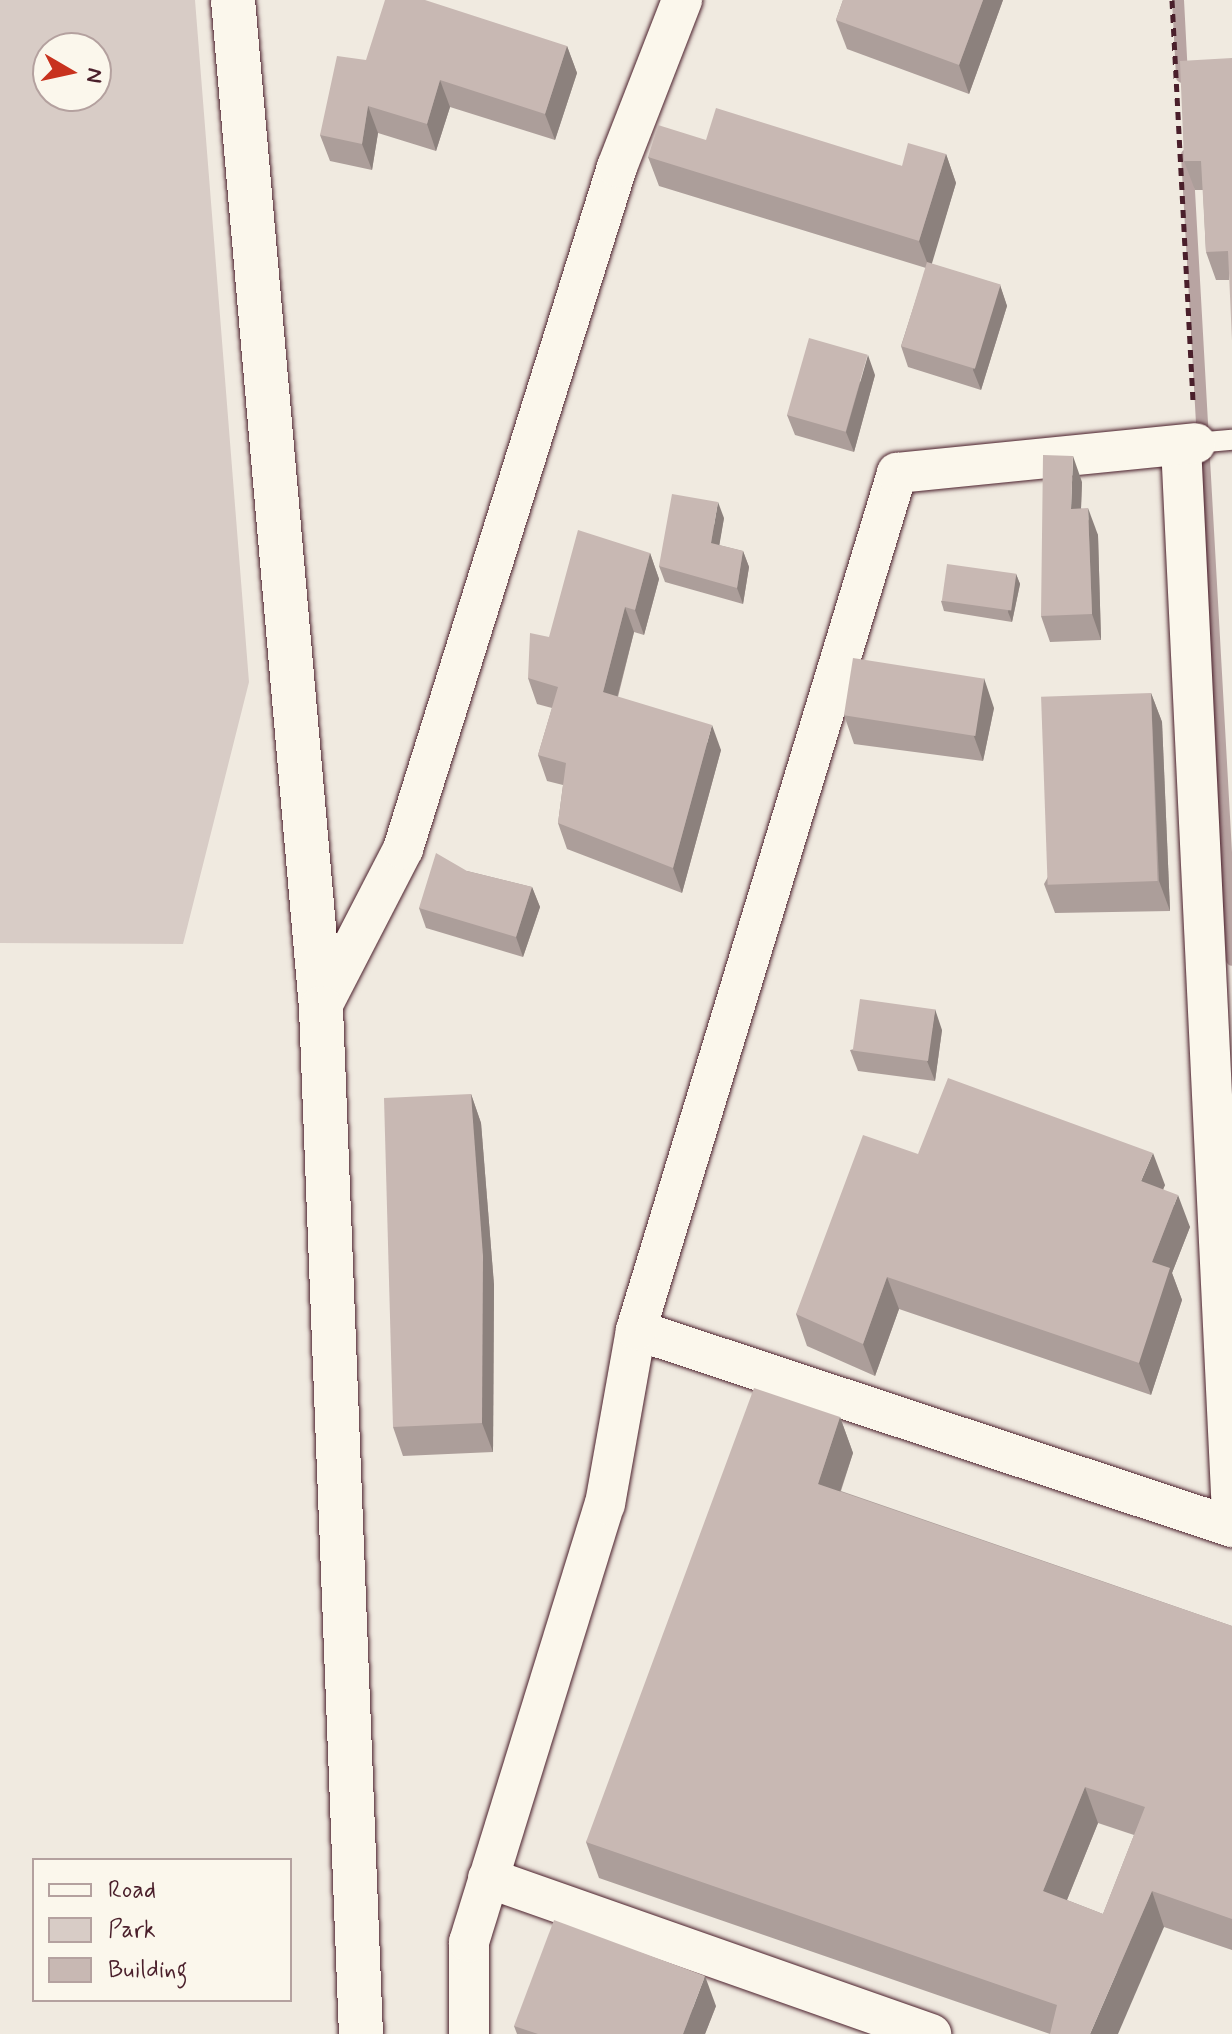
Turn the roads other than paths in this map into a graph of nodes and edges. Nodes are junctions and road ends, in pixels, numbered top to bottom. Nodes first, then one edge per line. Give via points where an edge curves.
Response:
1 (233, 0) edge
2 (682, 0) edge
3 (1203, 443) edge
4 (321, 1008) junction
5 (636, 1330) junction
6 (1230, 1440) edge
7 (1232, 1515) edge
8 (1232, 1527) edge
9 (488, 1878) junction
10 (361, 2034) edge
11 (469, 2034) edge
12 (931, 2034) edge

1 - 4 street
2 - 4 street via 617,167 403,849
3 - 5 street via 897,473
3 - 6 street
4 - 10 street
5 - 8 street
5 - 9 street via 605,1504
6 - 7 street
9 - 11 street via 469,1942
9 - 12 street

